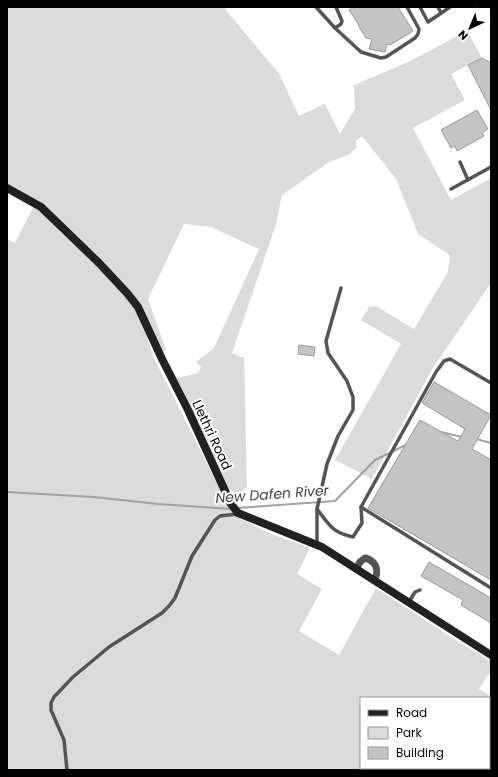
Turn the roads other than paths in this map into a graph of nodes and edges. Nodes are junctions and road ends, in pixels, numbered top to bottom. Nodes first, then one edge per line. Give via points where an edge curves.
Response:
1 (316, 7) edge
2 (336, 7) edge
3 (407, 7) edge
4 (420, 7) edge
5 (438, 7) edge
6 (450, 7) edge
7 (442, 13) junction
8 (335, 28) junction
9 (460, 162) dead end
10 (491, 167) edge
11 (468, 180) junction
12 (7, 188) edge
13 (451, 189) dead end
14 (341, 288) dead end
15 (491, 383) edge
16 (361, 507) junction
17 (317, 509) junction
18 (238, 514) junction
19 (317, 545) junction
20 (356, 568) junction
21 (375, 580) junction
22 (491, 588) edge
23 (420, 590) dead end
24 (409, 603) junction
25 (491, 655) edge
26 (67, 770) edge

1 - 8 lane
2 - 8 lane via 342,21
3 - 8 lane via 419,29 418,34 386,57 361,52
4 - 7 lane via 428,22
5 - 7 lane
6 - 7 lane
9 - 11 lane
10 - 11 lane
11 - 13 lane
12 - 18 street, Llethri Road via 40,207 99,263 138,307
14 - 17 lane via 326,341 328,353 347,381 353,410 338,436 327,464
15 - 16 lane via 450,359 444,361
16 - 17 lane via 362,523 354,537 339,534
16 - 22 lane
17 - 19 lane
18 - 19 street
18 - 26 lane via 220,516 215,520 192,556 175,598 162,613 109,647 73,677 54,697 51,710 64,740
19 - 20 street
20 - 21 street
20 - 21 street via 365,558 371,559 376,564
21 - 24 street
23 - 24 lane via 415,592
24 - 25 street

